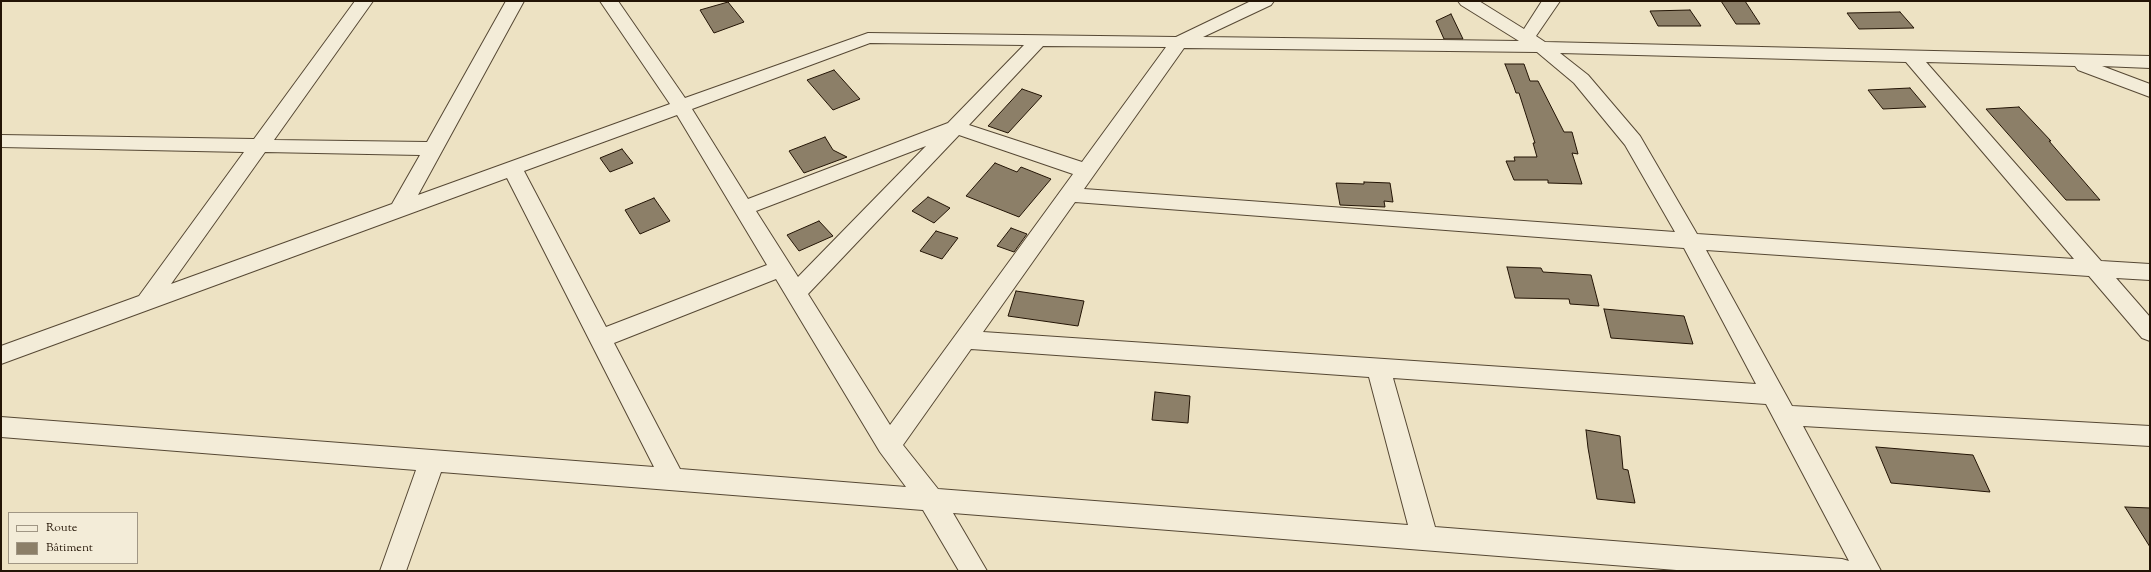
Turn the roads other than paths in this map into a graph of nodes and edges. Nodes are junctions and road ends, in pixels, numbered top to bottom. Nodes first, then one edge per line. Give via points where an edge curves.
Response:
1 (364, 1) edge
2 (515, 1) edge
3 (609, 1) edge
4 (1265, 1) edge
5 (1467, 1) edge
6 (1551, 1) edge
7 (1039, 40) junction
8 (1179, 42) junction
9 (1534, 43) junction
10 (1912, 57) junction
11 (2070, 60) junction
12 (2150, 62) edge
13 (2150, 92) edge
14 (681, 106) junction
15 (956, 127) junction
16 (1, 141) edge
17 (260, 146) junction
18 (433, 149) junction
19 (512, 168) junction
20 (1086, 171) junction
21 (1070, 194) junction
22 (744, 208) junction
23 (400, 209) junction
24 (1691, 241) junction
25 (781, 268) junction
26 (2095, 268) junction
27 (2150, 272) edge
28 (796, 293) junction
29 (148, 301) junction
30 (2150, 332) edge
31 (600, 339) junction
32 (964, 340) junction
33 (1, 355) edge
34 (1378, 368) junction
35 (1779, 405) junction
36 (1, 428) edge
37 (2150, 436) edge
38 (889, 445) junction
39 (432, 461) junction
40 (673, 480) junction
41 (931, 500) junction
42 (1425, 538) junction
43 (393, 571) edge
44 (974, 571) edge
45 (1842, 571) edge
46 (1868, 571) edge

1 - 17 street
2 - 18 street
3 - 14 street
4 - 8 street
5 - 9 street
6 - 9 street
7 - 8 street
7 - 14 street via 868,38
7 - 15 street
8 - 9 street
8 - 20 street
9 - 10 street
9 - 24 street via 1581,79 1633,141
10 - 11 street
10 - 26 street
11 - 12 street
11 - 13 street
14 - 19 street
14 - 22 street
15 - 20 street
15 - 22 street
15 - 28 street
16 - 17 street
17 - 18 street
17 - 29 street
18 - 23 street
19 - 23 street
19 - 31 street
20 - 21 street
21 - 24 street
21 - 32 street
22 - 25 street
23 - 29 street
24 - 26 street
24 - 35 street
25 - 28 street
25 - 31 street
26 - 27 street
26 - 30 street
28 - 38 street
29 - 33 street
31 - 40 street
32 - 34 street
32 - 38 street
34 - 35 street
34 - 42 street
35 - 37 street
35 - 46 street
36 - 39 street
38 - 41 street
39 - 40 street
39 - 43 street
40 - 41 street
41 - 42 street
41 - 44 street
42 - 45 street

